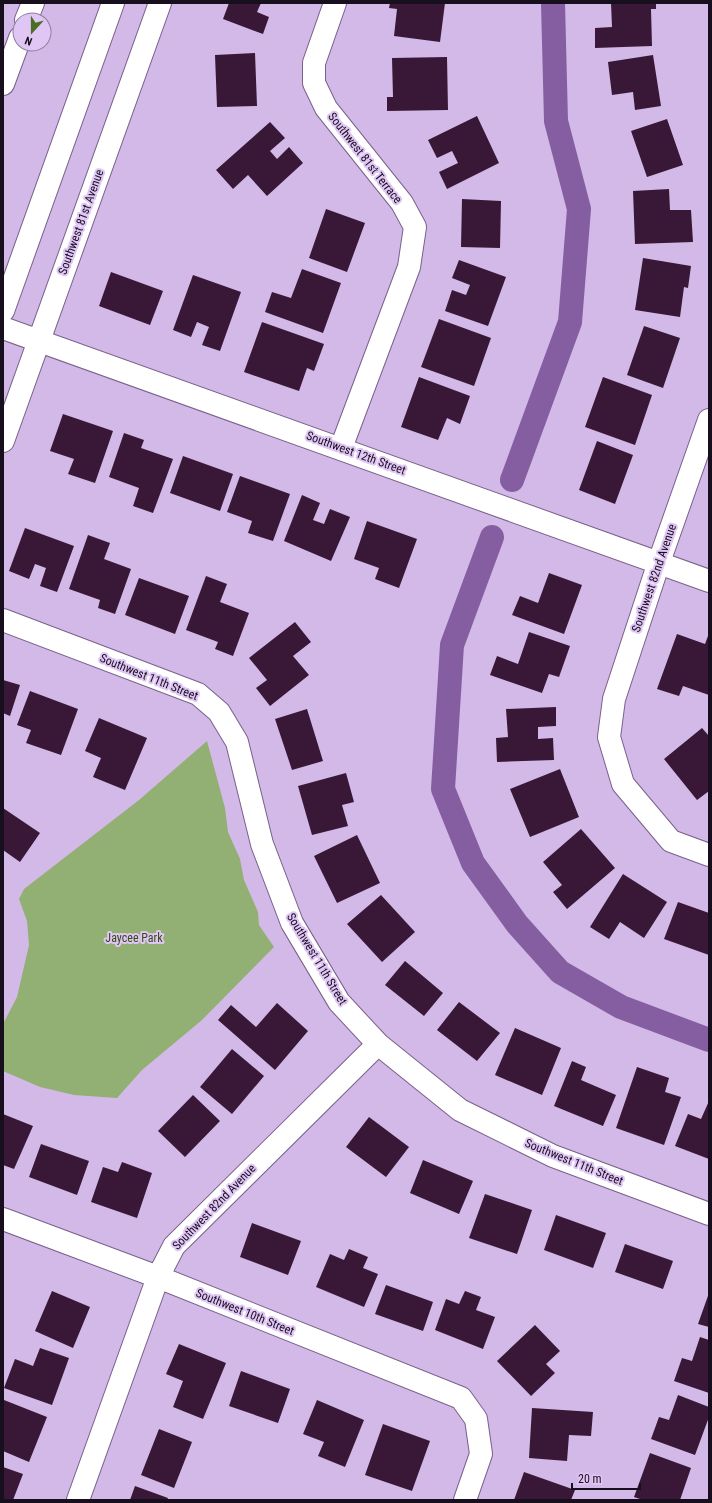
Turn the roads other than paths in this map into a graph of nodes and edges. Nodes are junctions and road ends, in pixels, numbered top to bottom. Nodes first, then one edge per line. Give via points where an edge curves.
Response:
1 (113, 3) edge
2 (160, 3) edge
3 (336, 3) edge
4 (15, 52) edge
5 (3, 84) edge
6 (3, 311) edge
7 (3, 328) edge
8 (39, 341) junction
9 (709, 420) edge
10 (3, 441) edge
11 (341, 448) junction
12 (659, 562) junction
13 (709, 581) edge
14 (3, 620) edge
15 (709, 854) edge
16 (378, 1044) junction
17 (709, 1214) edge
18 (3, 1219) edge
19 (158, 1277) junction
20 (78, 1500) edge
21 (465, 1500) edge

1 - 6 street
2 - 8 street, Southwest 81st Avenue
3 - 11 street, Southwest 81st Terrace via 314,63 314,83 326,108 402,203 415,227 409,267
4 - 5 street
7 - 8 street, Southwest 12th Street
8 - 10 street, Southwest 81st Avenue
8 - 11 street, Southwest 12th Street
9 - 12 street, Southwest 82nd Avenue
11 - 12 street, Southwest 12th Street
12 - 13 street, Southwest 12th Street
12 - 15 street, Southwest 82nd Avenue via 614,699 609,737 623,784 671,840
14 - 16 street, Southwest 11th Street via 198,694 219,712 236,742 262,844 292,923 340,1002
16 - 17 street, Southwest 11th Street via 460,1110 554,1156
16 - 19 street, Southwest 82nd Avenue via 174,1246
18 - 19 street, Southwest 10th Street
19 - 20 street, Southwest 82nd Avenue
19 - 21 street, Southwest 10th Street via 461,1398 476,1419 481,1454

